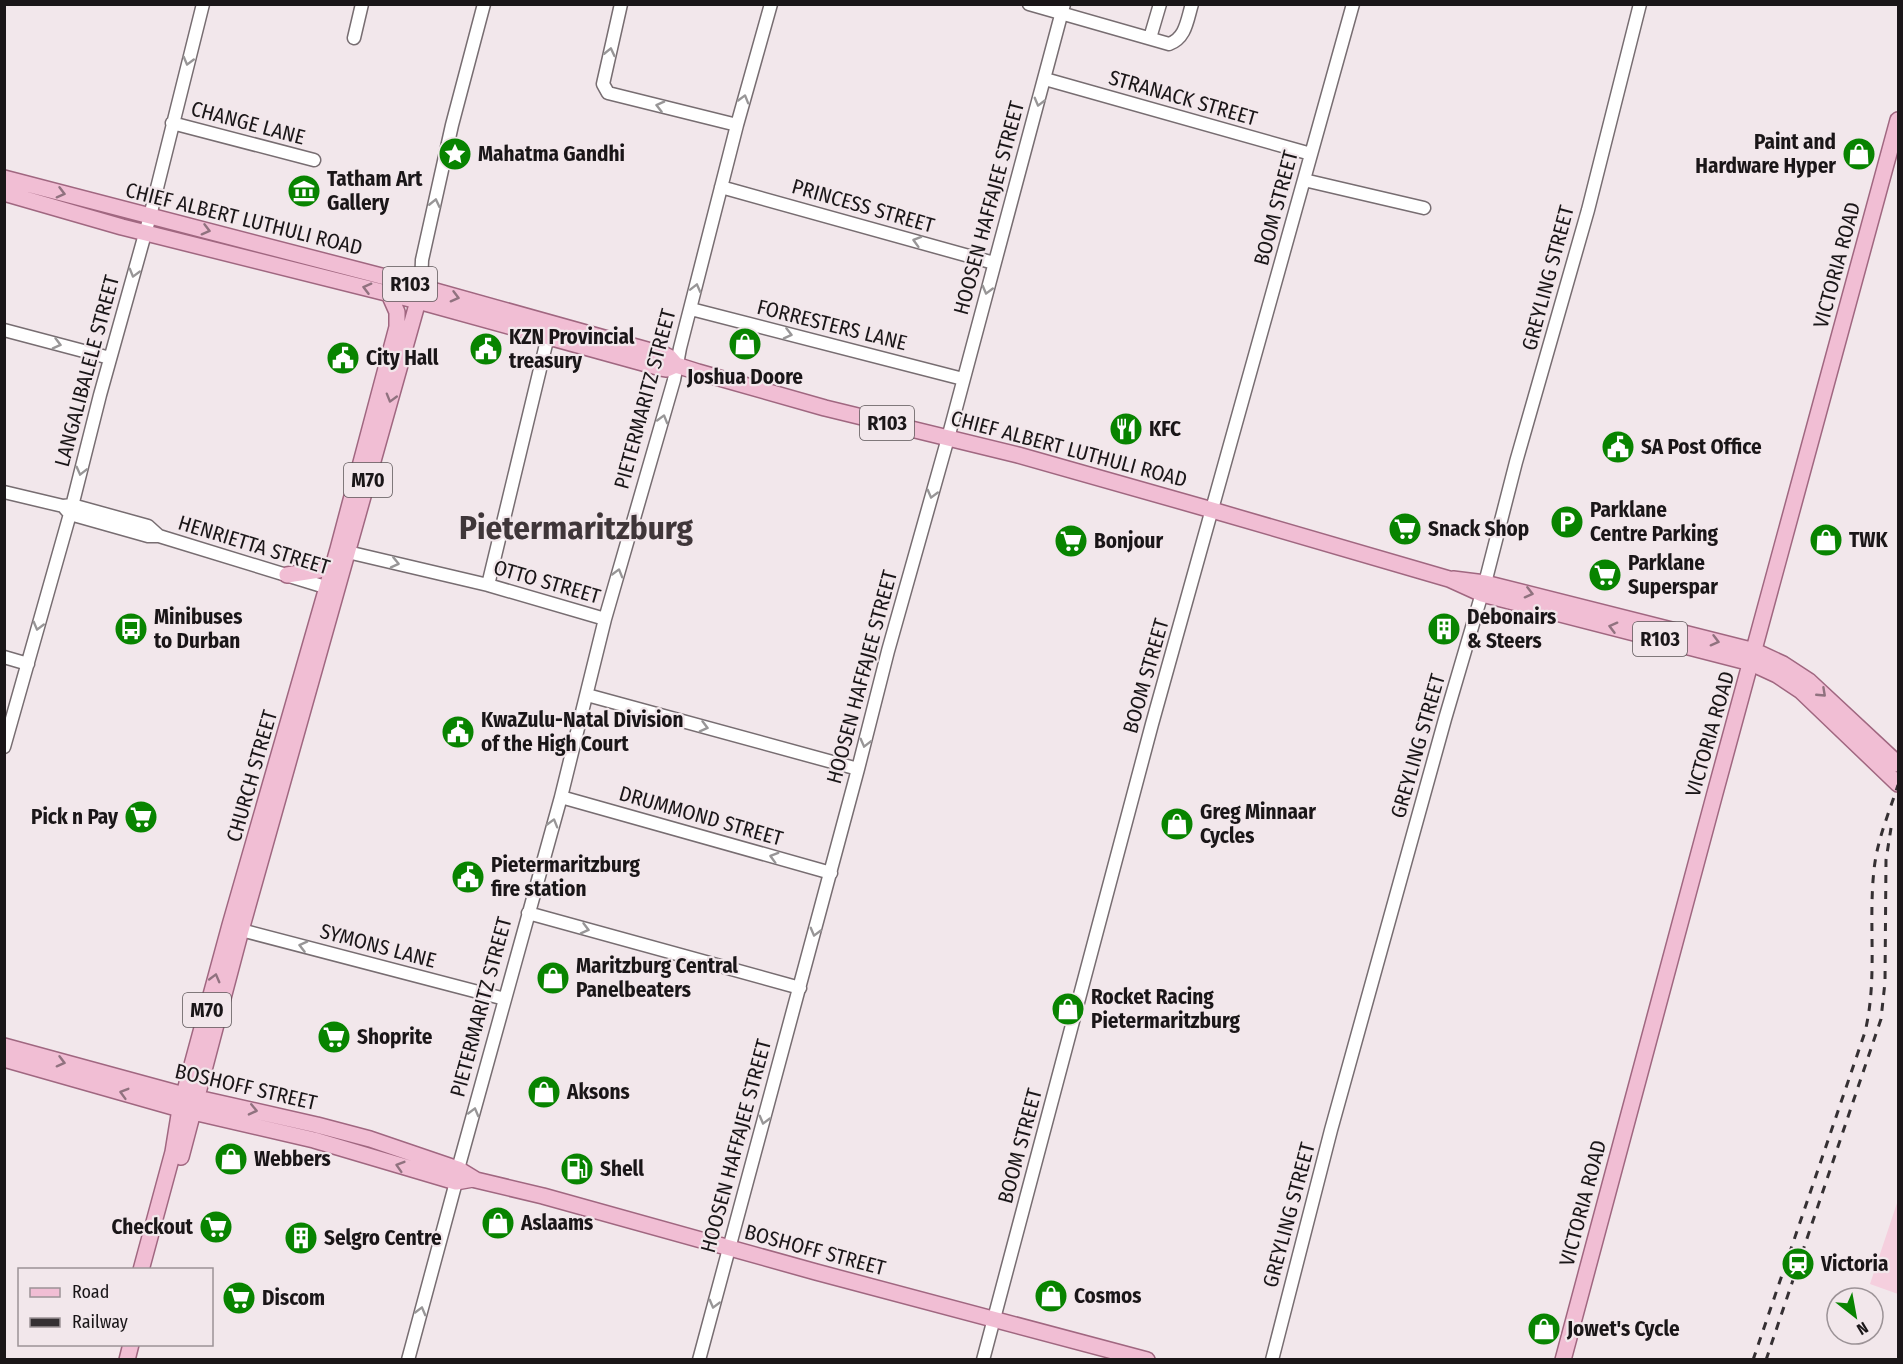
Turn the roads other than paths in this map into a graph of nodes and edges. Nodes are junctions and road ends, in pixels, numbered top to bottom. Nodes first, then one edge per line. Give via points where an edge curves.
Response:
1 (203, 4) edge
2 (363, 4) edge
3 (484, 4) edge
4 (621, 4) edge
5 (771, 4) edge
6 (1029, 4) edge
7 (1160, 4) edge
8 (1192, 4) edge
9 (1353, 4) edge
10 (1640, 4) edge
11 (1063, 9) edge
12 (354, 38) dead end
13 (1150, 38) junction
14 (1045, 79) junction
15 (1899, 120) edge
16 (172, 123) junction
17 (737, 125) junction
18 (1311, 154) junction
19 (314, 160) dead end
20 (4, 178) edge
21 (1304, 180) junction
22 (721, 187) junction
23 (4, 193) edge
24 (1424, 208) dead end
25 (150, 216) junction
26 (145, 233) junction
27 (422, 260) junction
28 (994, 263) junction
29 (406, 283) junction
30 (389, 294) junction
31 (420, 294) junction
32 (691, 309) junction
33 (4, 330) edge
34 (548, 336) junction
35 (110, 358) junction
36 (676, 365) junction
37 (963, 378) junction
38 (948, 438) junction
39 (4, 492) edge
40 (68, 508) junction
41 (1212, 510) junction
42 (98, 521) junction
43 (159, 537) junction
44 (63, 538) junction
45 (340, 555) junction
46 (287, 575) junction
47 (488, 585) junction
48 (1484, 588) junction
49 (332, 589) junction
50 (605, 619) junction
51 (4, 657) edge
52 (1753, 657) junction
53 (28, 664) junction
54 (587, 695) junction
55 (4, 747) edge
56 (1873, 750) junction
57 (1899, 764) edge
58 (858, 769) junction
59 (1899, 784) edge
60 (561, 797) junction
61 (831, 873) junction
62 (528, 913) junction
63 (241, 930) junction
64 (800, 988) junction
65 (505, 999) junction
66 (4, 1046) edge
67 (4, 1059) edge
68 (188, 1103) junction
69 (457, 1176) junction
70 (729, 1248) junction
71 (141, 1268) edge
72 (150, 1268) edge
73 (995, 1320) junction
74 (1130, 1357) edge
75 (408, 1359) edge
76 (699, 1359) edge
77 (984, 1359) edge
78 (1147, 1359) edge
79 (1272, 1359) edge
80 (1563, 1359) edge

1 -> 16 street, LANGALIBALELE STREET
2 - 12 street
27 -> 3 street, CHURCH STREET
17 -> 4 street via 608,93 603,84
17 -> 5 street, PIETERMARITZ STREET
6 - 11 street
7 - 13 street
8 - 13 street via 1177,42 1169,44
9 - 18 street, BOOM STREET
10 - 48 street, GREYLING STREET
11 - 13 street
11 - 14 street, HOOSEN HAFFAJEE STREET
14 - 18 street, STRANACK STREET
14 -> 28 street, HOOSEN HAFFAJEE STREET
15 - 52 main road, VICTORIA ROAD
16 - 19 street, CHANGE LANE
16 - 25 street, LANGALIBALELE STREET
17 - 22 street, PIETERMARITZ STREET
18 - 21 street, BOOM STREET
20 -> 25 main road, CHIEF ALBERT LUTHULI ROAD / R103
21 - 24 street
21 - 41 street, BOOM STREET
28 -> 22 street, PRINCESS STREET
32 -> 22 street, PIETERMARITZ STREET
23 - 26 main road, CHIEF ALBERT LUTHULI ROAD / R103
25 - 26 street, LANGALIBALELE STREET
25 -> 29 main road, CHIEF ALBERT LUTHULI ROAD / R103
30 -> 26 main road, CHIEF ALBERT LUTHULI ROAD / R103
26 -> 35 street, LANGALIBALELE STREET
27 - 29 street, CHURCH STREET
27 - 31 street, CHURCH STREET
28 -> 37 street, HOOSEN HAFFAJEE STREET
29 - 31 main road, CHIEF ALBERT LUTHULI ROAD / R103
30 - 31 main road, CHIEF ALBERT LUTHULI ROAD / R103
30 - 45 main road, CHURCH STREET / M70 via 397,312 397,327
31 - 34 main road, CHIEF ALBERT LUTHULI ROAD / R103
31 -> 36 main road, CHIEF ALBERT LUTHULI ROAD / R103 via 665,355
31 -> 45 main road, CHURCH STREET / M70
32 - 36 street, PIETERMARITZ STREET
32 -> 37 street, FORRESTERS LANE
33 -> 35 street
34 - 36 main road, CHIEF ALBERT LUTHULI ROAD / R103 via 661,368
34 - 47 street
35 -> 40 street, LANGALIBALELE STREET
36 - 38 main road, CHIEF ALBERT LUTHULI ROAD / R103
50 -> 36 street, PIETERMARITZ STREET
37 - 38 street, HOOSEN HAFFAJEE STREET
38 - 41 main road, CHIEF ALBERT LUTHULI ROAD / R103
38 -> 58 street, HOOSEN HAFFAJEE STREET
39 - 40 street, HENRIETTA STREET
40 - 42 street, HENRIETTA STREET
40 - 43 street, HENRIETTA STREET via 148,526
40 - 44 street, LANGALIBALELE STREET
41 - 48 main road, CHIEF ALBERT LUTHULI ROAD / R103
41 - 73 street, BOOM STREET
42 - 43 street, HENRIETTA STREET
42 - 44 street via 80,524
43 - 46 street, HENRIETTA STREET
44 -> 53 street, LANGALIBALELE STREET
45 - 46 main road via 319,570
45 -> 47 street, OTTO STREET
45 - 49 main road, CHURCH STREET / M70
46 - 49 street, HENRIETTA STREET
47 - 50 street, OTTO STREET
48 - 52 main road, CHIEF ALBERT LUTHULI ROAD / R103
48 - 79 street, GREYLING STREET via 1331,1130
49 - 63 main road, CHURCH STREET / M70
68 -> 49 main road, CHURCH STREET / M70 via 230,925
50 - 54 street, PIETERMARITZ STREET
51 - 53 street
52 - 56 main road, R103 via 1783,664 1809,681
52 - 80 main road, VICTORIA ROAD
53 - 55 street, LANGALIBALELE STREET
54 -> 58 street
54 - 60 street, PIETERMARITZ STREET
56 - 57 main road, R103
56 - 59 main road, R103
58 - 61 street, HOOSEN HAFFAJEE STREET
61 -> 60 street, DRUMMOND STREET
62 -> 60 street, PIETERMARITZ STREET
61 -> 64 street, HOOSEN HAFFAJEE STREET
62 -> 64 street
62 - 65 street, PIETERMARITZ STREET
65 -> 63 street, SYMONS LANE
63 - 68 main road, CHURCH STREET / M70
64 -> 70 street, HOOSEN HAFFAJEE STREET
69 -> 65 street, PIETERMARITZ STREET
66 -> 68 main road, BOSHOFF STREET
68 -> 67 main road, BOSHOFF STREET
68 - 69 main road, BOSHOFF STREET via 296,1120 370,1139
68 - 71 main road, CHURCH STREET / M70
68 - 72 main road, CHURCH STREET / M70
69 - 70 main road, BOSHOFF STREET
75 -> 69 street, PIETERMARITZ STREET
70 - 73 main road, BOSHOFF STREET
70 -> 76 street, HOOSEN HAFFAJEE STREET
73 - 74 main road, BOSHOFF STREET
73 - 77 street, BOOM STREET
74 - 78 main road, BOSHOFF STREET

